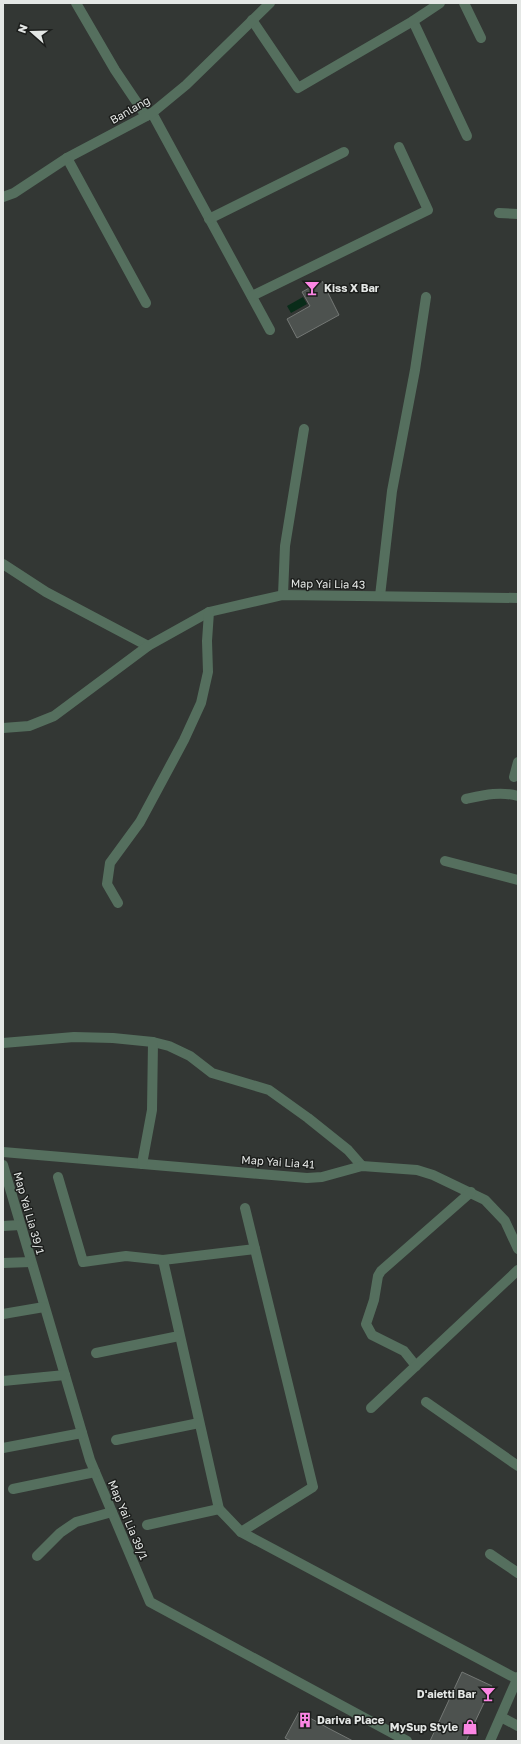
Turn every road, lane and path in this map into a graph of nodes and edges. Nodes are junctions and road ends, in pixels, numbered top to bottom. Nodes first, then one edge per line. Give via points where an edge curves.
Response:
1 (76, 3) edge
2 (440, 3) edge
3 (464, 3) edge
4 (266, 4) edge
5 (252, 20) junction
6 (413, 21) junction
7 (481, 38) dead end
8 (149, 114) junction
9 (467, 136) dead end
10 (399, 147) dead end
11 (344, 152) dead end
12 (67, 158) junction
13 (3, 198) edge
14 (499, 213) dead end
15 (518, 214) edge
16 (209, 219) junction
17 (252, 296) junction
18 (426, 297) dead end
19 (146, 303) dead end
20 (270, 330) dead end
21 (304, 429) dead end
22 (3, 564) edge
23 (283, 595) junction
24 (380, 596) junction
25 (518, 598) edge
26 (209, 612) junction
27 (148, 646) junction
28 (3, 728) edge
29 (518, 762) edge
30 (514, 777) dead end
31 (518, 796) edge
32 (466, 799) dead end
33 (444, 861) dead end
34 (518, 880) edge
35 (118, 903) dead end
36 (153, 1042) junction
37 (3, 1043) edge
38 (3, 1152) edge
39 (142, 1164) junction
40 (3, 1165) edge
41 (362, 1166) junction
42 (58, 1177) dead end
43 (470, 1192) junction
44 (245, 1208) dead end
45 (20, 1225) junction
46 (3, 1226) edge
47 (255, 1249) junction
48 (518, 1249) edge
49 (163, 1260) junction
50 (31, 1262) junction
51 (3, 1263) edge
52 (518, 1270) edge
53 (44, 1307) junction
54 (3, 1314) edge
55 (179, 1336) junction
56 (96, 1353) dead end
57 (416, 1366) junction
58 (65, 1375) junction
59 (3, 1381) edge
60 (426, 1402) dead end
61 (371, 1408) dead end
62 (199, 1423) junction
63 (82, 1433) junction
64 (116, 1440) dead end
65 (3, 1448) edge
66 (518, 1466) edge
67 (95, 1472) junction
68 (13, 1489) dead end
69 (219, 1509) junction
70 (112, 1512) junction
71 (147, 1525) dead end
72 (242, 1532) junction
73 (490, 1554) dead end
74 (37, 1556) dead end
75 (518, 1573) edge
76 (517, 1678) edge
77 (501, 1717) junction
78 (518, 1726) edge
79 (407, 1741) edge
80 (490, 1741) edge

1 - 8 street via 111,64
2 - 6 street
3 - 7 street
4 - 5 street, Banlang
5 - 6 street via 298,88
5 - 8 street, Banlang via 186,85
6 - 9 street
8 - 12 street, Banlang
8 - 16 street
10 - 17 street via 428,210
11 - 16 street
12 - 13 street, Banlang
12 - 19 street
14 - 15 street
16 - 17 street
17 - 20 street
18 - 24 street via 416,370 392,491
21 - 23 street via 285,546
22 - 27 street via 46,592
23 - 24 street, Map Yai Lia 43
23 - 26 street, Map Yai Lia 43
24 - 25 street, Map Yai Lia 43
26 - 27 street, Map Yai Lia 43
26 - 35 street via 208,672 201,703 140,822 110,862 107,884
27 - 28 street, Map Yai Lia 43 via 54,716 29,726
29 - 30 street
31 - 32 street via 494,793
33 - 34 street
36 - 37 street via 74,1037
36 - 39 street via 152,1110
36 - 41 street via 190,1056 212,1073 269,1090 348,1150
38 - 39 street, Map Yai Lia 41
39 - 41 street, Map Yai Lia 41 via 307,1178 322,1177
40 - 45 street, Map Yai Lia 39/1
41 - 43 street, Map Yai Lia 41 via 417,1170
42 - 49 street via 83,1262 126,1256
43 - 48 street, Map Yai Lia 41 via 486,1200 505,1221
43 - 57 street via 378,1276 366,1324 368,1331 404,1351
44 - 47 street
45 - 46 street
45 - 50 street, Map Yai Lia 39/1
47 - 49 street
47 - 72 street via 313,1487
49 - 55 street
50 - 51 street
50 - 53 street, Map Yai Lia 39/1
52 - 57 street
53 - 54 street
53 - 58 street, Map Yai Lia 39/1
55 - 56 street
55 - 62 street
57 - 61 street
58 - 59 street
58 - 63 street, Map Yai Lia 39/1
60 - 66 street
62 - 64 street
62 - 69 street
63 - 65 street
63 - 67 street, Map Yai Lia 39/1
67 - 68 street
67 - 70 street, Map Yai Lia 39/1
69 - 71 street
69 - 72 street
70 - 74 street via 76,1522 60,1533
70 - 79 street, Map Yai Lia 39/1 via 150,1602
72 - 76 street
73 - 75 street
76 - 77 street
77 - 78 street
77 - 80 street

